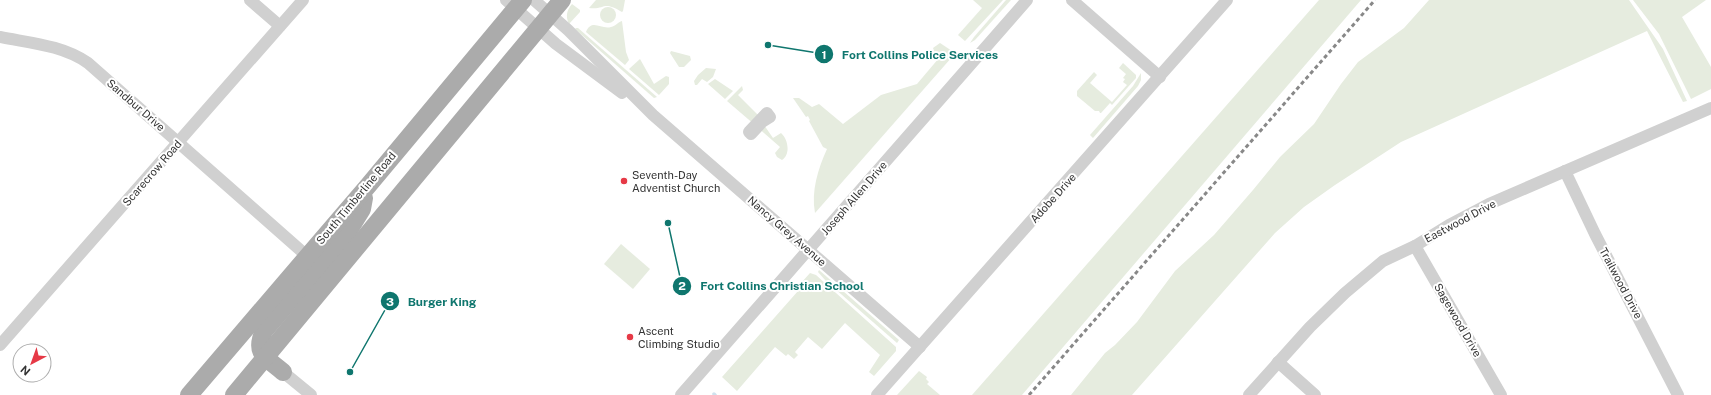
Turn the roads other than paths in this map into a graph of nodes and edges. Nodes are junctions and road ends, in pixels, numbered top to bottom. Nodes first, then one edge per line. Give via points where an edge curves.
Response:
1 (250, 0) edge
2 (303, 0) edge
3 (534, 0) edge
4 (562, 0) edge
5 (1027, 0) edge
6 (1072, 0) edge
7 (1227, 0) edge
8 (515, 3) edge
9 (550, 14) junction
10 (280, 26) junction
11 (539, 28) junction
12 (0, 36) edge
13 (1160, 77) junction
14 (1711, 108) edge
15 (653, 115) junction
16 (178, 142) junction
17 (1565, 171) junction
18 (367, 187) junction
19 (1415, 246) junction
20 (808, 250) junction
21 (307, 256) junction
22 (0, 345) edge
23 (920, 347) junction
24 (266, 357) junction
25 (1278, 362) junction
26 (283, 372) joint
27 (189, 395) edge
28 (234, 395) edge
29 (311, 395) edge
30 (681, 395) edge
31 (877, 395) edge
32 (1249, 395) edge
33 (1316, 395) edge
34 (1501, 395) edge
35 (1678, 395) edge

1 - 10 street
2 - 10 street, Scarecrow Road
3 - 9 street, Nancy Grey Avenue
4 - 9 main road
5 - 20 street, Joseph Allen Drive
6 - 13 street
7 - 13 street, Adobe Drive
8 - 11 street, Nancy Grey Avenue
8 - 18 main road, South Timberline Road
9 - 11 main road
9 - 15 street, Nancy Grey Avenue
10 - 16 street, Scarecrow Road
11 - 15 street, Nancy Grey Avenue
11 - 24 main road
12 - 16 street, Sandbur Drive via 64,50 77,56
13 - 23 street, Adobe Drive
14 - 17 street, Eastwood Drive
15 - 20 street, Nancy Grey Avenue
16 - 21 street, Sandbur Drive
16 - 22 street, Scarecrow Road
17 - 19 street, Eastwood Drive via 1489,204 1449,224
17 - 35 street, Trailwood Drive
18 - 21 main road, South Timberline Road
18 - 24 main road via 362,209 346,235 264,331 259,347
19 - 25 street, Eastwood Drive via 1383,261 1344,293
19 - 34 street, Sagewood Drive
20 - 23 street, Nancy Grey Avenue
20 - 30 street, Joseph Allen Drive
21 - 27 main road, South Timberline Road
23 - 31 street, Adobe Drive
24 - 26 main road
24 - 28 main road
25 - 32 street, Eastwood Drive
25 - 33 street
26 - 29 street

